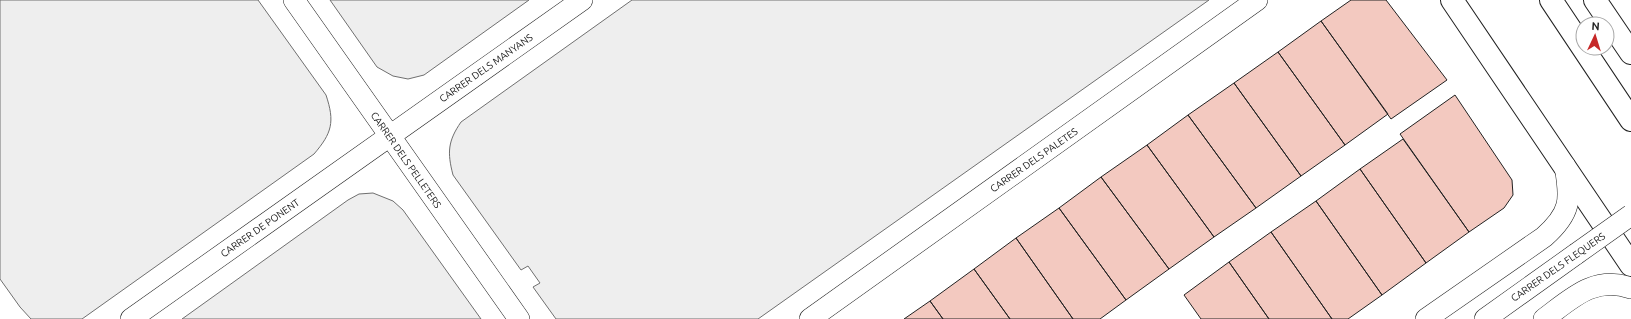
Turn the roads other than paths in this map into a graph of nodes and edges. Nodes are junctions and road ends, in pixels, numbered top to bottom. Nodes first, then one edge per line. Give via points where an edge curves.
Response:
1 (294, 0) edge
2 (582, 0) edge
3 (1257, 0) edge
4 (1452, 0) edge
5 (1551, 0) edge
6 (1595, 0) edge
7 (1631, 54) edge
8 (1631, 120) edge
9 (390, 137) junction
10 (1565, 166) junction
11 (1631, 215) edge
12 (1631, 265) edge
13 (1631, 288) edge
14 (131, 319) edge
15 (519, 319) edge
16 (810, 319) edge
17 (1426, 319) edge
18 (1485, 319) edge
19 (1544, 319) edge

1 - 9 street, CARRER DELS PELLETERS
2 - 9 street, CARRER DELS MANYANS
3 - 16 street, CARRER DELS PALETES
4 - 10 main road
5 - 8 main road
6 - 7 main road
9 - 14 street, CARRER DE PONENT
9 - 15 street, CARRER DELS PELLETERS
10 - 12 main road
10 - 17 street via 1569,186 1568,199 1566,210 1558,224
11 - 18 street, CARRER DELS FLEQUERS, bridge
13 - 19 street via 1609,284 1596,285 1583,291

